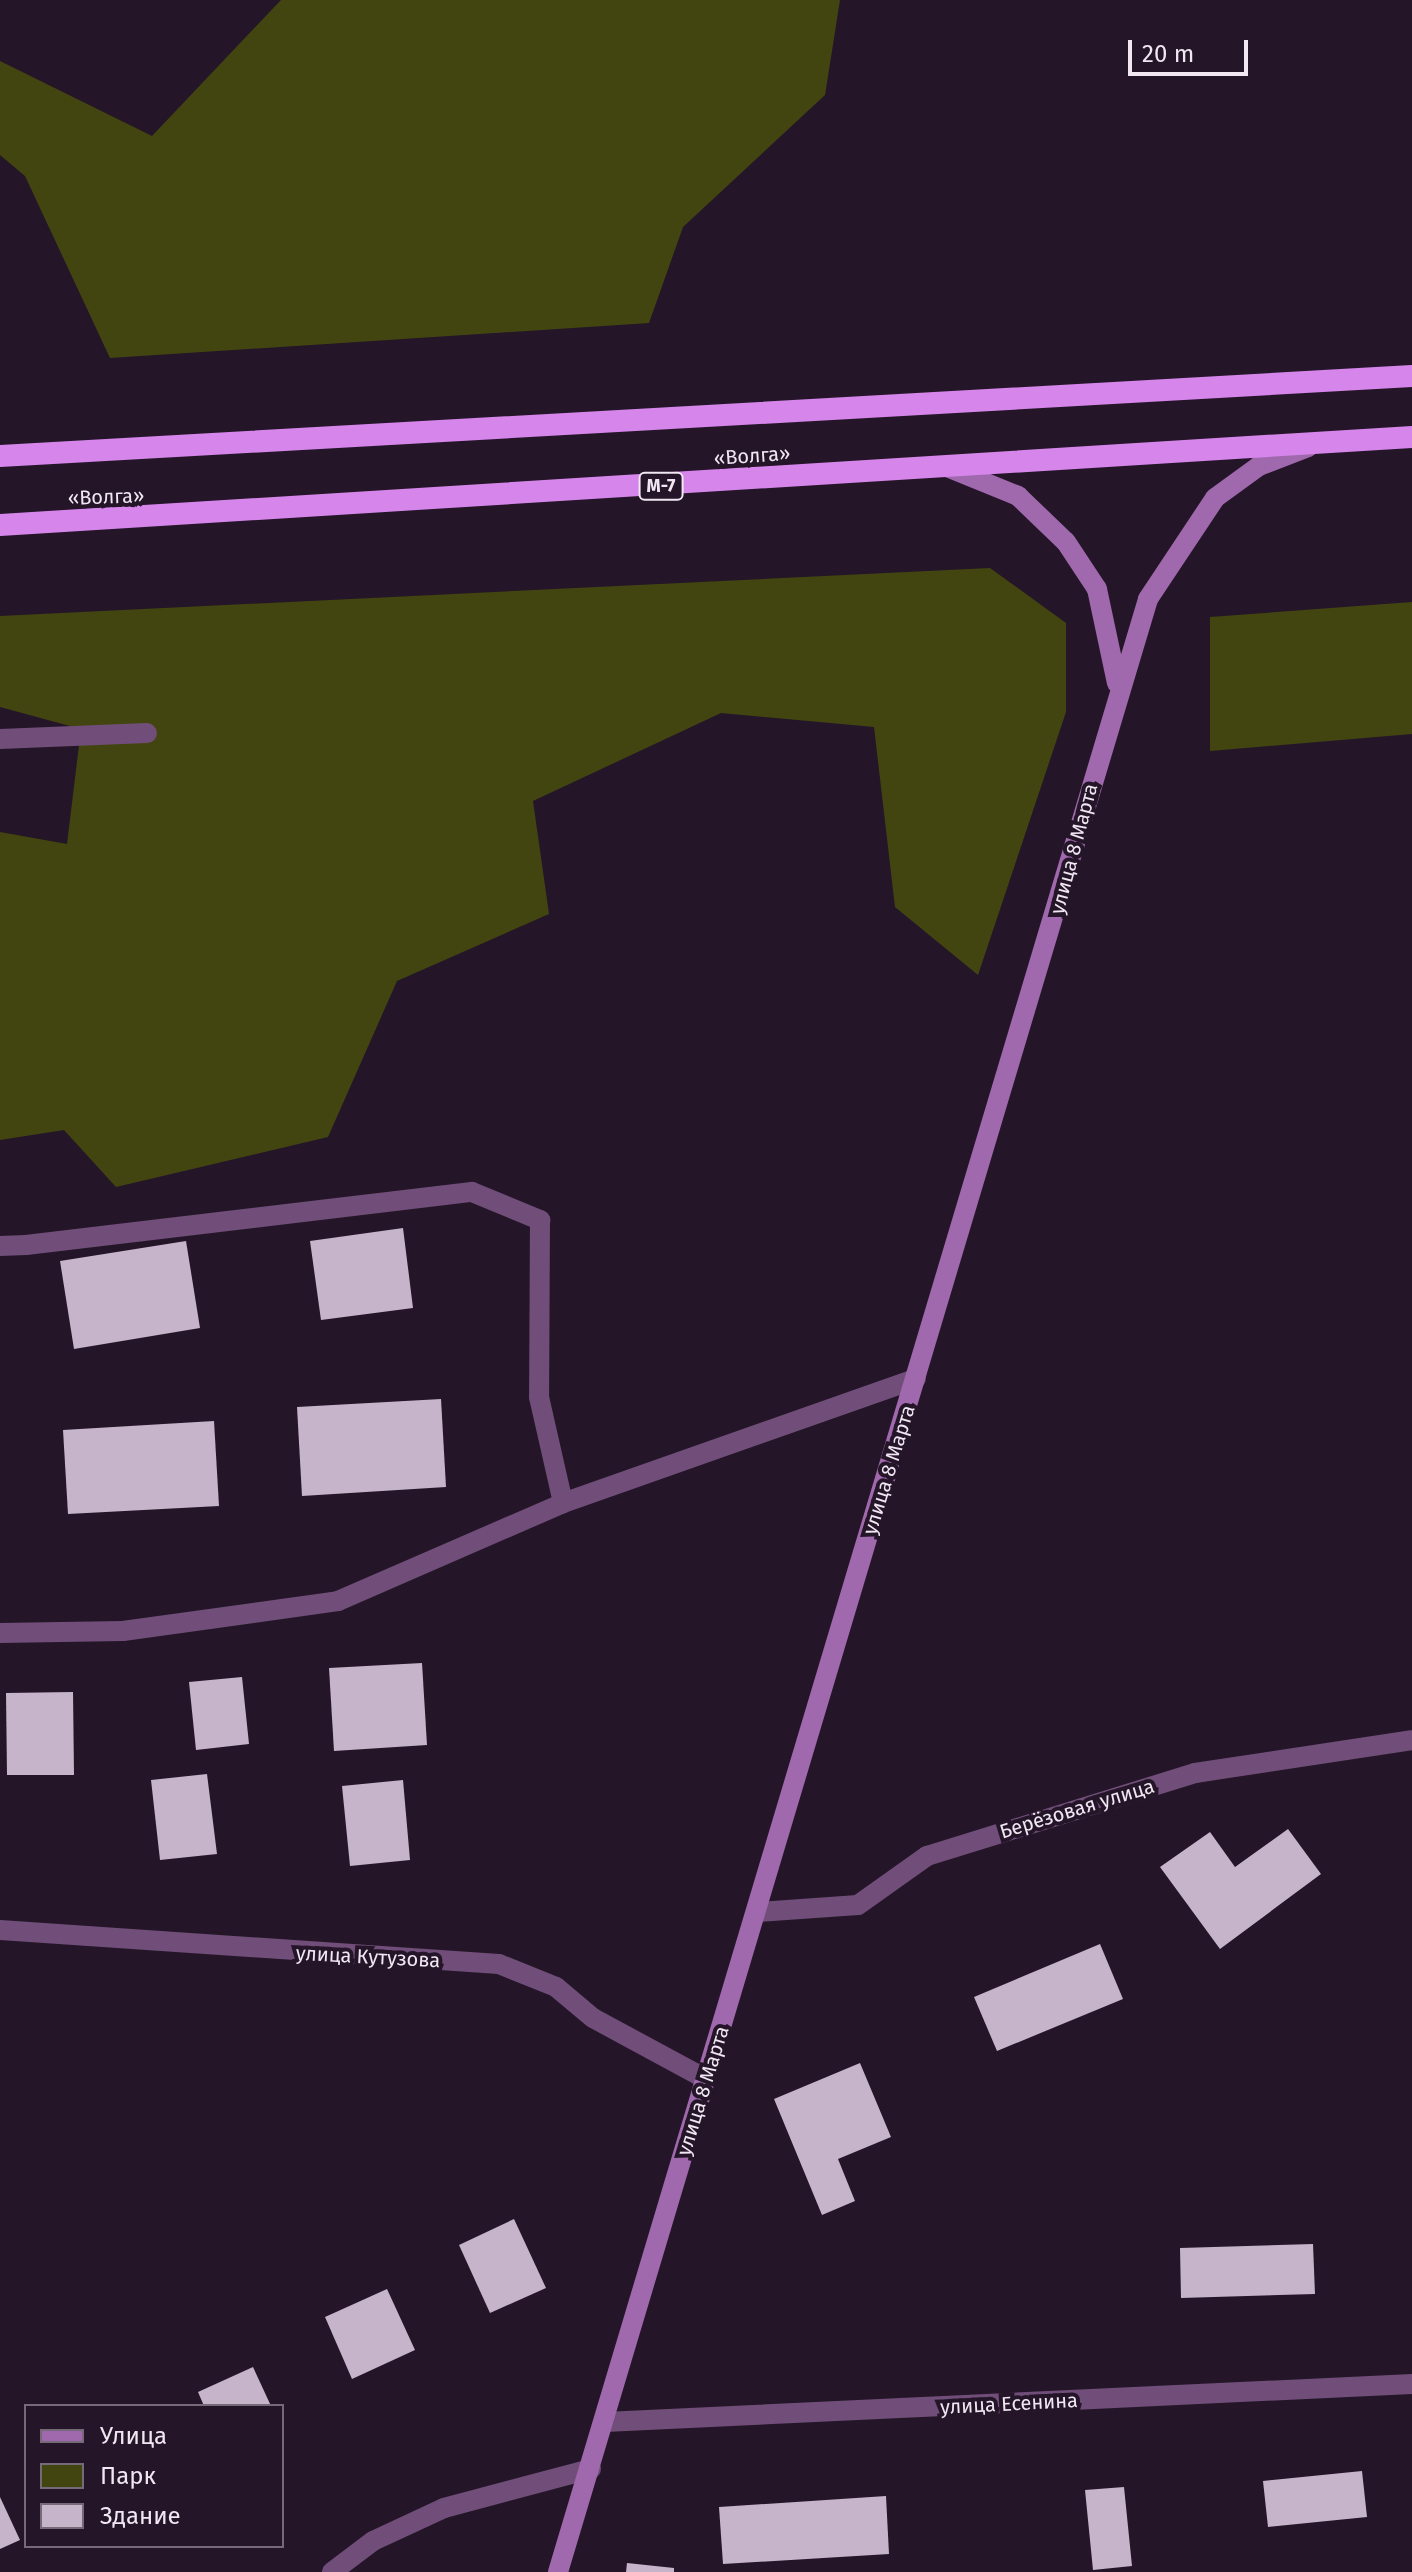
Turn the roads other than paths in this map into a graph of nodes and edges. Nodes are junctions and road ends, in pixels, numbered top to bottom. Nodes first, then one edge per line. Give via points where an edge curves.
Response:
1 (1412, 376) edge
2 (1412, 437) edge
3 (1321, 443) junction
4 (0, 456) edge
5 (947, 467) junction
6 (0, 525) edge
7 (1117, 691) junction
8 (147, 733) dead end
9 (0, 739) edge
10 (0, 1246) edge
11 (916, 1379) junction
12 (563, 1503) junction
13 (0, 1633) edge
14 (1412, 1740) edge
15 (757, 1912) junction
16 (0, 1930) edge
17 (706, 2079) junction
18 (1412, 2384) edge
19 (605, 2422) junction
20 (591, 2469) junction
21 (332, 2572) edge
22 (558, 2572) edge

1 - 4 highway, «Волга»
2 - 3 highway, «Волга» / М-7
3 - 5 highway, «Волга» / М-7
3 - 7 main road, улица 8 Марта via 1259,466 1215,498 1148,599
5 - 6 highway, «Волга» / М-7
5 - 7 main road via 1018,496 1066,542 1097,589
7 - 11 main road, улица 8 Марта
8 - 9 street
10 - 12 street via 472,1192 540,1220 539,1397
11 - 12 street
11 - 15 main road, улица 8 Марта
12 - 13 street via 338,1601 123,1631
14 - 15 street, Берёзовая улица via 1195,1773 927,1856 858,1905
15 - 17 main road, улица 8 Марта
16 - 17 street, улица Кутузова via 499,1964 556,1987 593,2018
17 - 19 main road, улица 8 Марта
18 - 19 street, улица Есенина
19 - 20 main road, улица 8 Марта
20 - 21 street via 444,2508 373,2541
20 - 22 main road, улица 8 Марта

